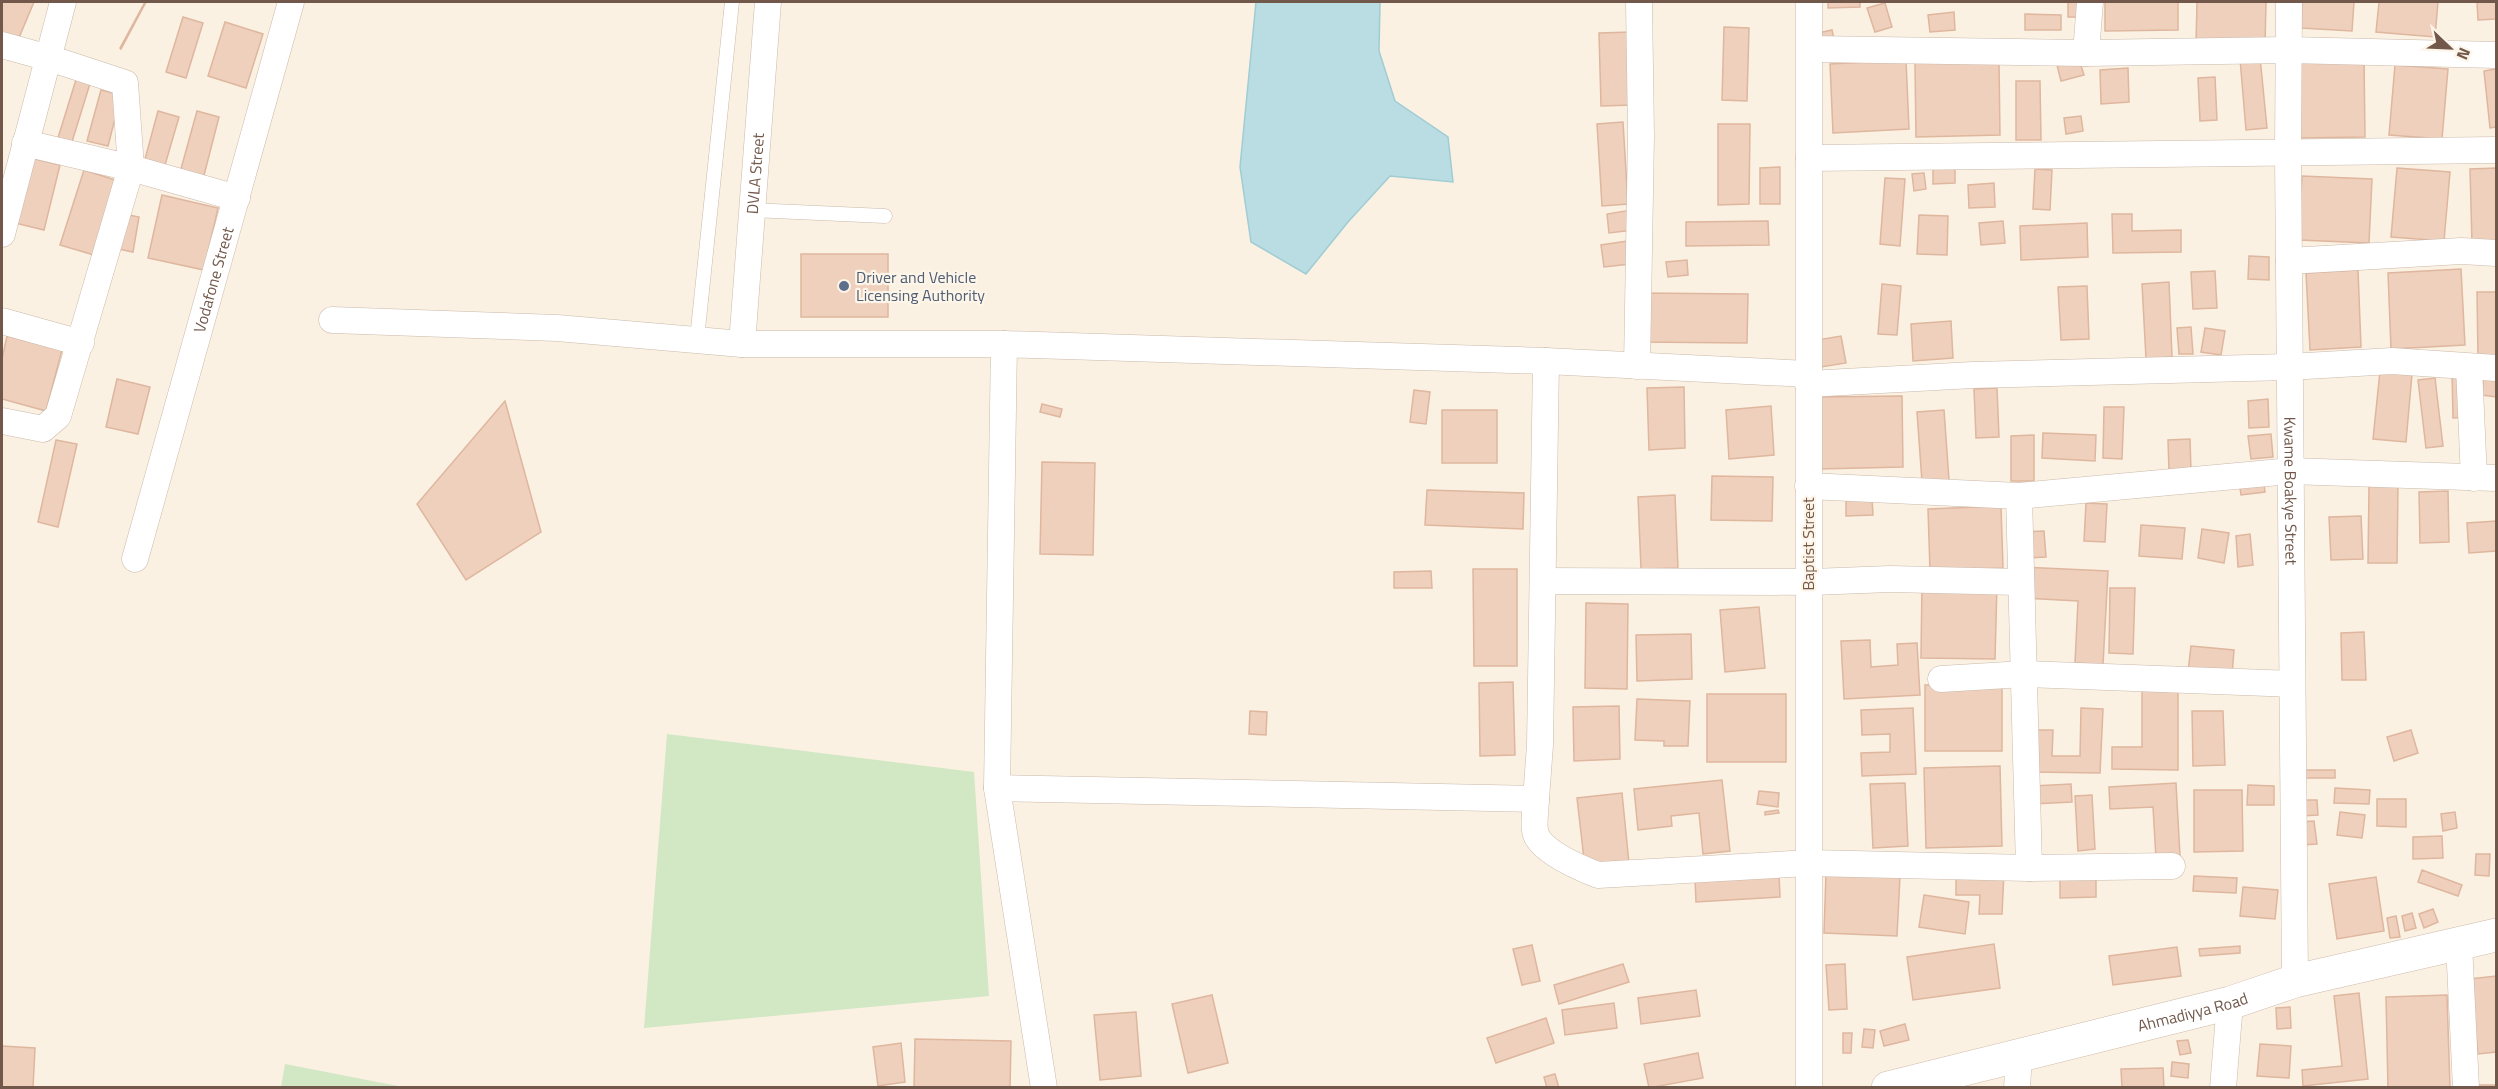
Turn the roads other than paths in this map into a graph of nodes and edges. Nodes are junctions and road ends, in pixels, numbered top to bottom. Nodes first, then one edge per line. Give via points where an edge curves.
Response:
1 (63, 2) edge
2 (291, 2) edge
3 (732, 2) edge
4 (768, 2) edge
5 (1640, 2) edge
6 (1809, 2) edge
7 (2090, 2) edge
8 (2289, 2) edge
9 (2, 45) edge
10 (1809, 49) junction
11 (2289, 51) junction
12 (2086, 53) junction
13 (2496, 55) edge
14 (49, 58) junction
15 (25, 143) junction
16 (2496, 150) edge
17 (2288, 153) junction
18 (1809, 158) junction
19 (131, 168) junction
20 (237, 198) junction
21 (752, 210) junction
22 (885, 216) dead end
23 (2, 234) edge
24 (2496, 254) edge
25 (2289, 261) junction
26 (332, 320) dead end
27 (2, 321) edge
28 (697, 339) junction
29 (81, 343) junction
30 (742, 344) junction
31 (1004, 344) junction
32 (1546, 361) junction
33 (1637, 366) junction
34 (2289, 367) junction
35 (2469, 367) junction
36 (2496, 368) edge
37 (1808, 379) junction
38 (2, 421) edge
39 (2290, 471) junction
40 (2485, 478) edge
41 (1808, 486) junction
42 (2019, 496) junction
43 (135, 559) dead end
44 (1543, 581) junction
45 (1808, 581) junction
46 (2020, 582) junction
47 (2024, 674) junction
48 (1941, 679) dead end
49 (2292, 684) junction
50 (997, 788) junction
51 (1536, 800) junction
52 (1809, 864) junction
53 (2172, 866) dead end
54 (2029, 868) junction
55 (2496, 935) edge
56 (2459, 944) junction
57 (2295, 981) junction
58 (2230, 1003) junction
59 (2019, 1055) junction
60 (1044, 1088) edge
61 (1809, 1088) edge
62 (1888, 1088) edge
63 (2017, 1088) edge
64 (2223, 1088) edge
65 (2466, 1088) edge

1 - 14 street
2 - 20 street, Vodafone Street
3 - 28 lane
4 - 21 street, DVLA Street
5 - 33 street
6 - 10 street, Baptist Street
7 - 12 street
8 - 11 street, Kwame Boakye Street
9 - 14 street
10 - 12 street
10 - 18 street, Baptist Street
11 - 12 street
11 - 13 street
11 - 17 street, Kwame Boakye Street
14 - 15 street
14 - 19 street via 125,83
15 - 19 street
15 - 23 street
16 - 17 street
17 - 18 street
17 - 25 street, Kwame Boakye Street
18 - 37 street, Baptist Street
19 - 20 street
19 - 29 street
20 - 43 street, Vodafone Street
21 - 22 lane
21 - 30 street, DVLA Street
24 - 25 street via 2461,251
25 - 34 street, Kwame Boakye Street
26 - 28 street via 557,328
27 - 29 street
28 - 30 street
29 - 38 street via 58,416 51,424 44,429
30 - 31 street
31 - 32 street
31 - 50 street
32 - 33 street
32 - 44 street
33 - 37 street
34 - 35 street via 2392,361
34 - 37 street
34 - 39 street, Kwame Boakye Street
35 - 36 street
35 - 40 street
37 - 41 street, Baptist Street
39 - 40 street
39 - 42 street
39 - 49 street, Kwame Boakye Street
41 - 42 street
41 - 45 street, Baptist Street
42 - 46 street
44 - 45 street
44 - 51 street
45 - 46 street
45 - 52 street, Baptist Street
46 - 47 street
47 - 48 street
47 - 49 street
47 - 54 street
49 - 57 street, Kwame Boakye Street
50 - 51 street
50 - 60 street
51 - 52 street via 1537,837 1572,865 1598,875
52 - 54 street
52 - 61 street, Baptist Street
53 - 54 street
55 - 56 street, Ahmadiyya Road
56 - 57 street, Ahmadiyya Road
56 - 65 street
57 - 58 street, Ahmadiyya Road
58 - 59 street, Ahmadiyya Road
58 - 64 street
59 - 62 street, Ahmadiyya Road
59 - 63 street

